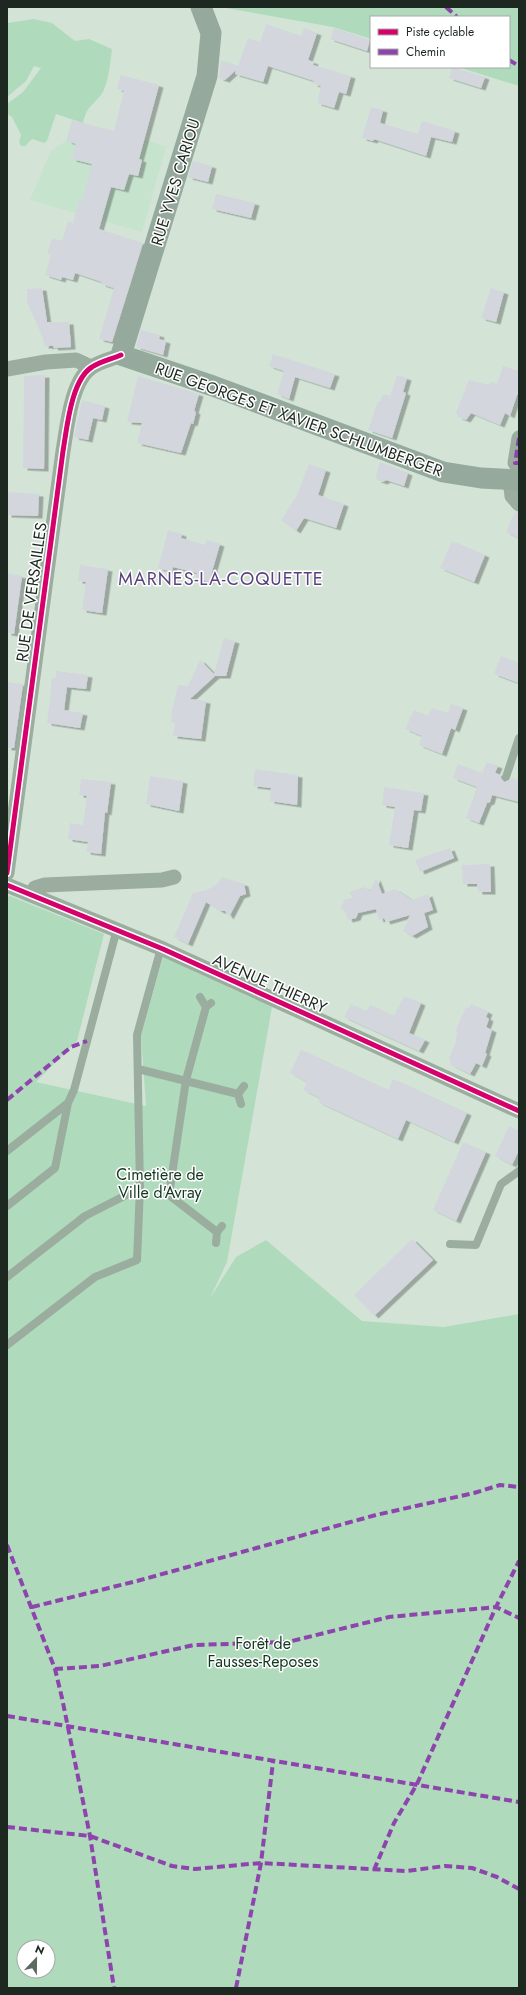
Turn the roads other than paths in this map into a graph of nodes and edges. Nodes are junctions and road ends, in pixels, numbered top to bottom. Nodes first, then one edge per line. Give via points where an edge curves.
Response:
1 (202, 7) edge
2 (121, 356) junction
3 (91, 367) junction
4 (7, 368) edge
5 (519, 438) edge
6 (516, 472) edge
7 (519, 504) edge
8 (519, 738) edge
9 (506, 777) dead end
10 (7, 872) edge
11 (174, 877) dead end
12 (7, 885) edge
13 (32, 895) junction
14 (117, 929) junction
15 (160, 948) junction
16 (200, 997) dead end
17 (138, 1069) junction
18 (186, 1080) junction
19 (244, 1086) dead end
20 (238, 1094) junction
21 (68, 1103) junction
22 (241, 1104) dead end
23 (518, 1106) edge
24 (7, 1151) edge
25 (519, 1171) edge
26 (140, 1188) junction
27 (7, 1206) edge
28 (216, 1243) dead end
29 (450, 1244) dead end
30 (7, 1277) edge
31 (7, 1345) edge

1 - 2 main road, RUE YVES CARIOU via 212,33 207,76
2 - 3 street
2 - 6 main road, RUE GEORGES ET XAVIER SCHLUMBERGER via 213,386 443,472 481,478
3 - 4 street via 76,360
3 - 10 street, RUE DE VERSAILLES via 76,389 63,451
5 - 6 street
6 - 7 street via 512,496
8 - 9 lane
11 - 13 street via 162,880 45,885 35,888
12 - 13 street, AVENUE THIERRY
13 - 14 street, AVENUE THIERRY
14 - 15 street, AVENUE THIERRY
14 - 21 lane via 74,1090
15 - 17 lane via 137,1035
15 - 23 street, AVENUE THIERRY
16 - 18 lane via 208,1005
17 - 18 lane
17 - 26 lane
18 - 20 lane
18 - 28 lane via 169,1195 220,1229
19 - 20 lane
20 - 22 lane
21 - 24 lane
21 - 27 lane via 55,1168
25 - 29 lane via 501,1184 476,1245
26 - 30 lane via 85,1216
26 - 31 lane via 137,1260 95,1277

